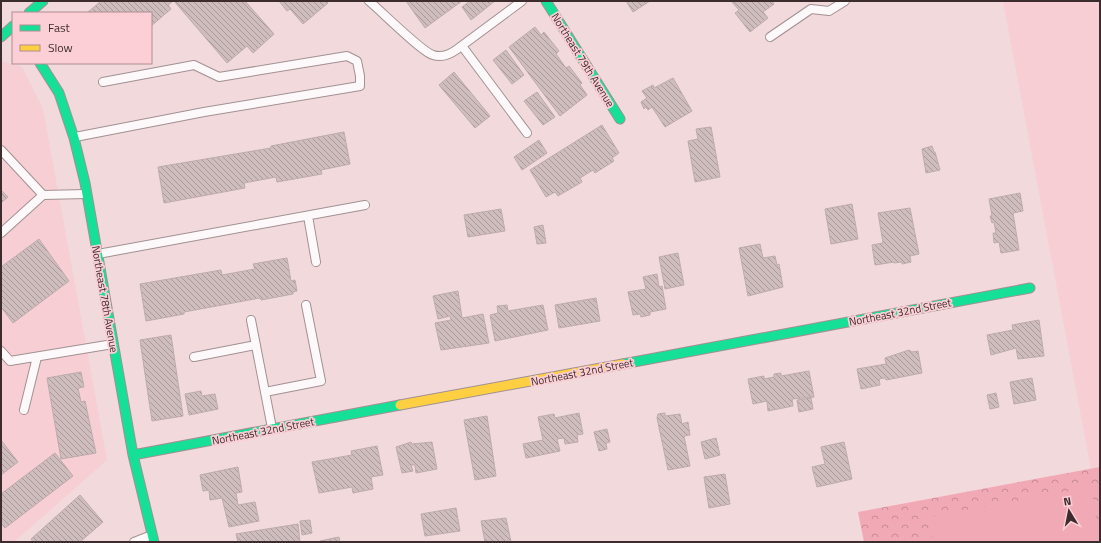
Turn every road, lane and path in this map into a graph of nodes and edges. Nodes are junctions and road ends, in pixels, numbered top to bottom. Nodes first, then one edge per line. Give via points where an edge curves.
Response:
1 (43, 1) edge
2 (369, 1) edge
3 (522, 1) edge
4 (546, 1) edge
5 (845, 1) edge
6 (809, 5) edge
7 (30, 12) edge
8 (10, 26) edge
9 (1, 37) edge
10 (770, 37) dead end
11 (462, 46) junction
12 (41, 64) edge
13 (104, 82) dead end
14 (620, 119) dead end
15 (527, 133) dead end
16 (74, 138) junction
17 (1, 150) edge
18 (87, 194) junction
19 (43, 195) junction
20 (365, 205) dead end
21 (308, 216) junction
22 (1, 233) edge
23 (97, 254) junction
24 (316, 262) dead end
25 (1030, 288) dead end
26 (306, 305) dead end
27 (251, 320) dead end
28 (113, 344) junction
29 (256, 346) junction
30 (1, 351) edge
31 (37, 357) junction
32 (194, 357) dead end
33 (265, 392) junction
34 (24, 410) dead end
35 (272, 429) junction
36 (133, 455) junction
37 (153, 539) edge
38 (134, 542) edge

1 - 7 street
2 - 11 lane via 428,54 440,57 449,55
3 - 11 lane
4 - 14 street, Northeast 79th Avenue
5 - 6 lane via 829,11
6 - 10 lane
8 - 9 street
11 - 15 lane
12 - 16 street, Northeast 78th Avenue via 59,93
13 - 16 lane via 194,65 219,77 347,56 357,61 360,76 360,86 204,112
16 - 18 street, Northeast 78th Avenue
17 - 19 lane
18 - 19 lane
18 - 23 street, Northeast 78th Avenue
19 - 22 lane
20 - 21 lane
21 - 23 lane
21 - 24 lane
23 - 28 street, Northeast 78th Avenue
25 - 35 street, Northeast 32nd Street
26 - 33 lane via 321,381
27 - 29 lane
28 - 31 lane
28 - 36 street, Northeast 78th Avenue
29 - 32 lane
29 - 33 lane
30 - 31 lane via 10,361
31 - 34 lane
33 - 35 lane
35 - 36 street, Northeast 32nd Street
36 - 37 street, Northeast 78th Avenue
37 - 38 lane

